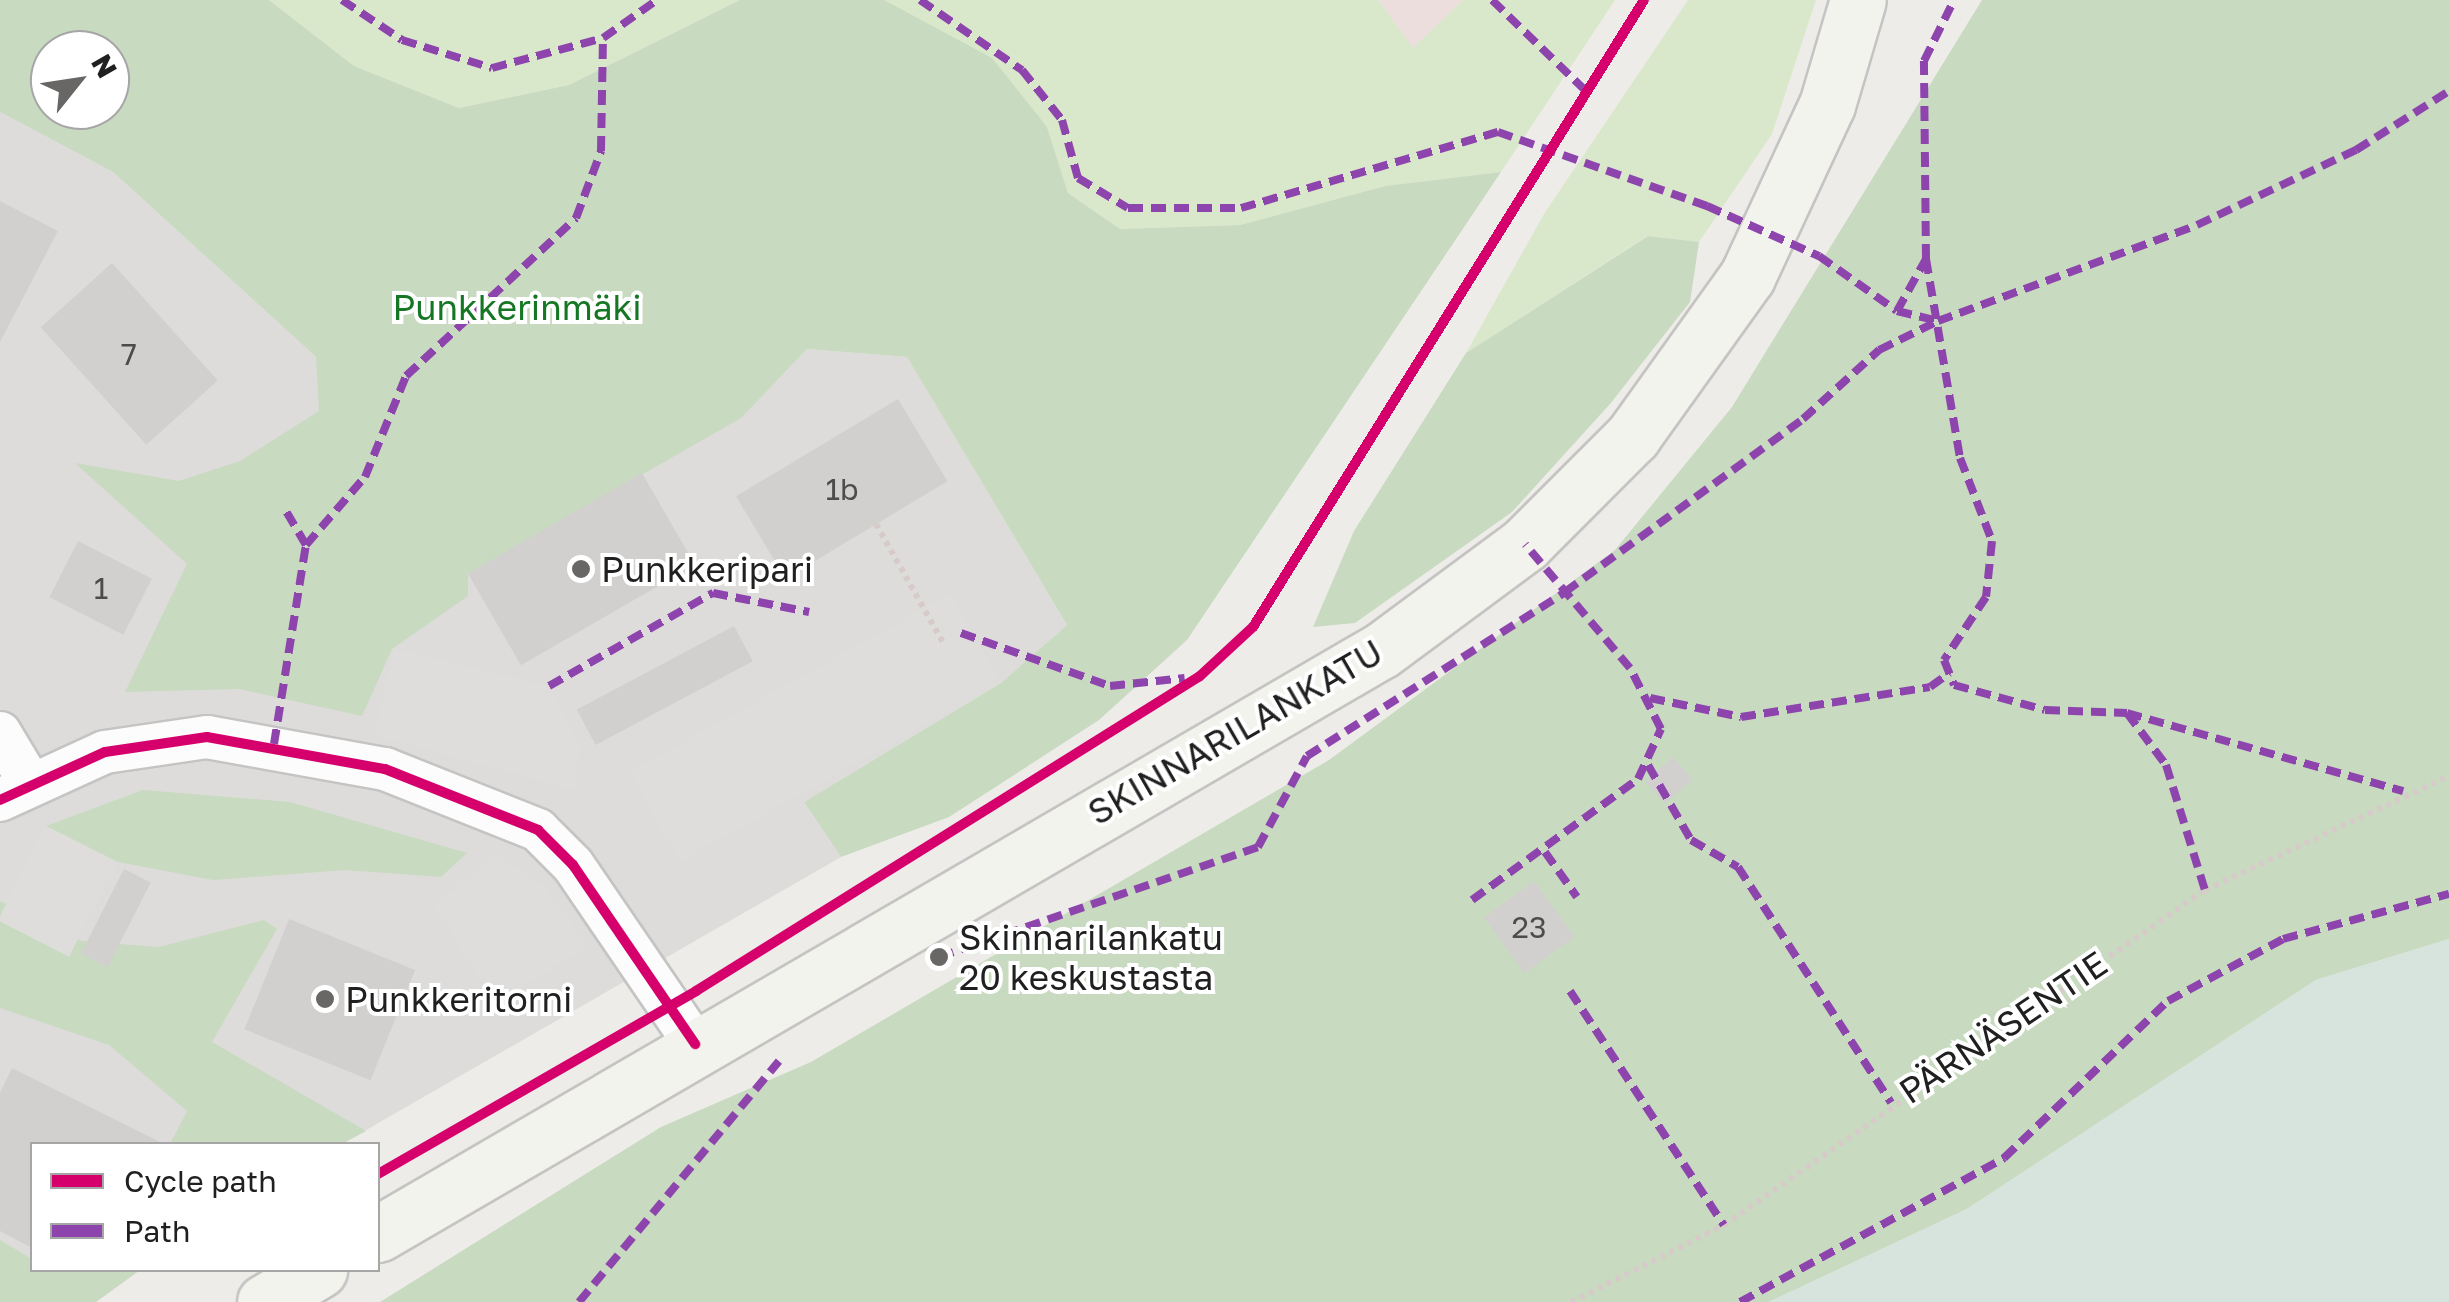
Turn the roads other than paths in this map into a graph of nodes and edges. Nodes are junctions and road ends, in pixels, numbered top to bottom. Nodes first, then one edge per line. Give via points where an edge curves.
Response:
1 (1858, 0) edge
2 (0, 733) edge
3 (15, 792) edge
4 (695, 1044) junction
5 (380, 1233) edge
6 (315, 1272) edge
7 (265, 1302) edge

1 - 4 main road, SKINNARILANKATU via 1826,105 1747,277 1633,436 1526,544 1382,650
2 - 3 street
3 - 4 street via 106,752 207,737 385,769 538,830 573,864
4 - 5 main road, SKINNARILANKATU
6 - 7 main road

